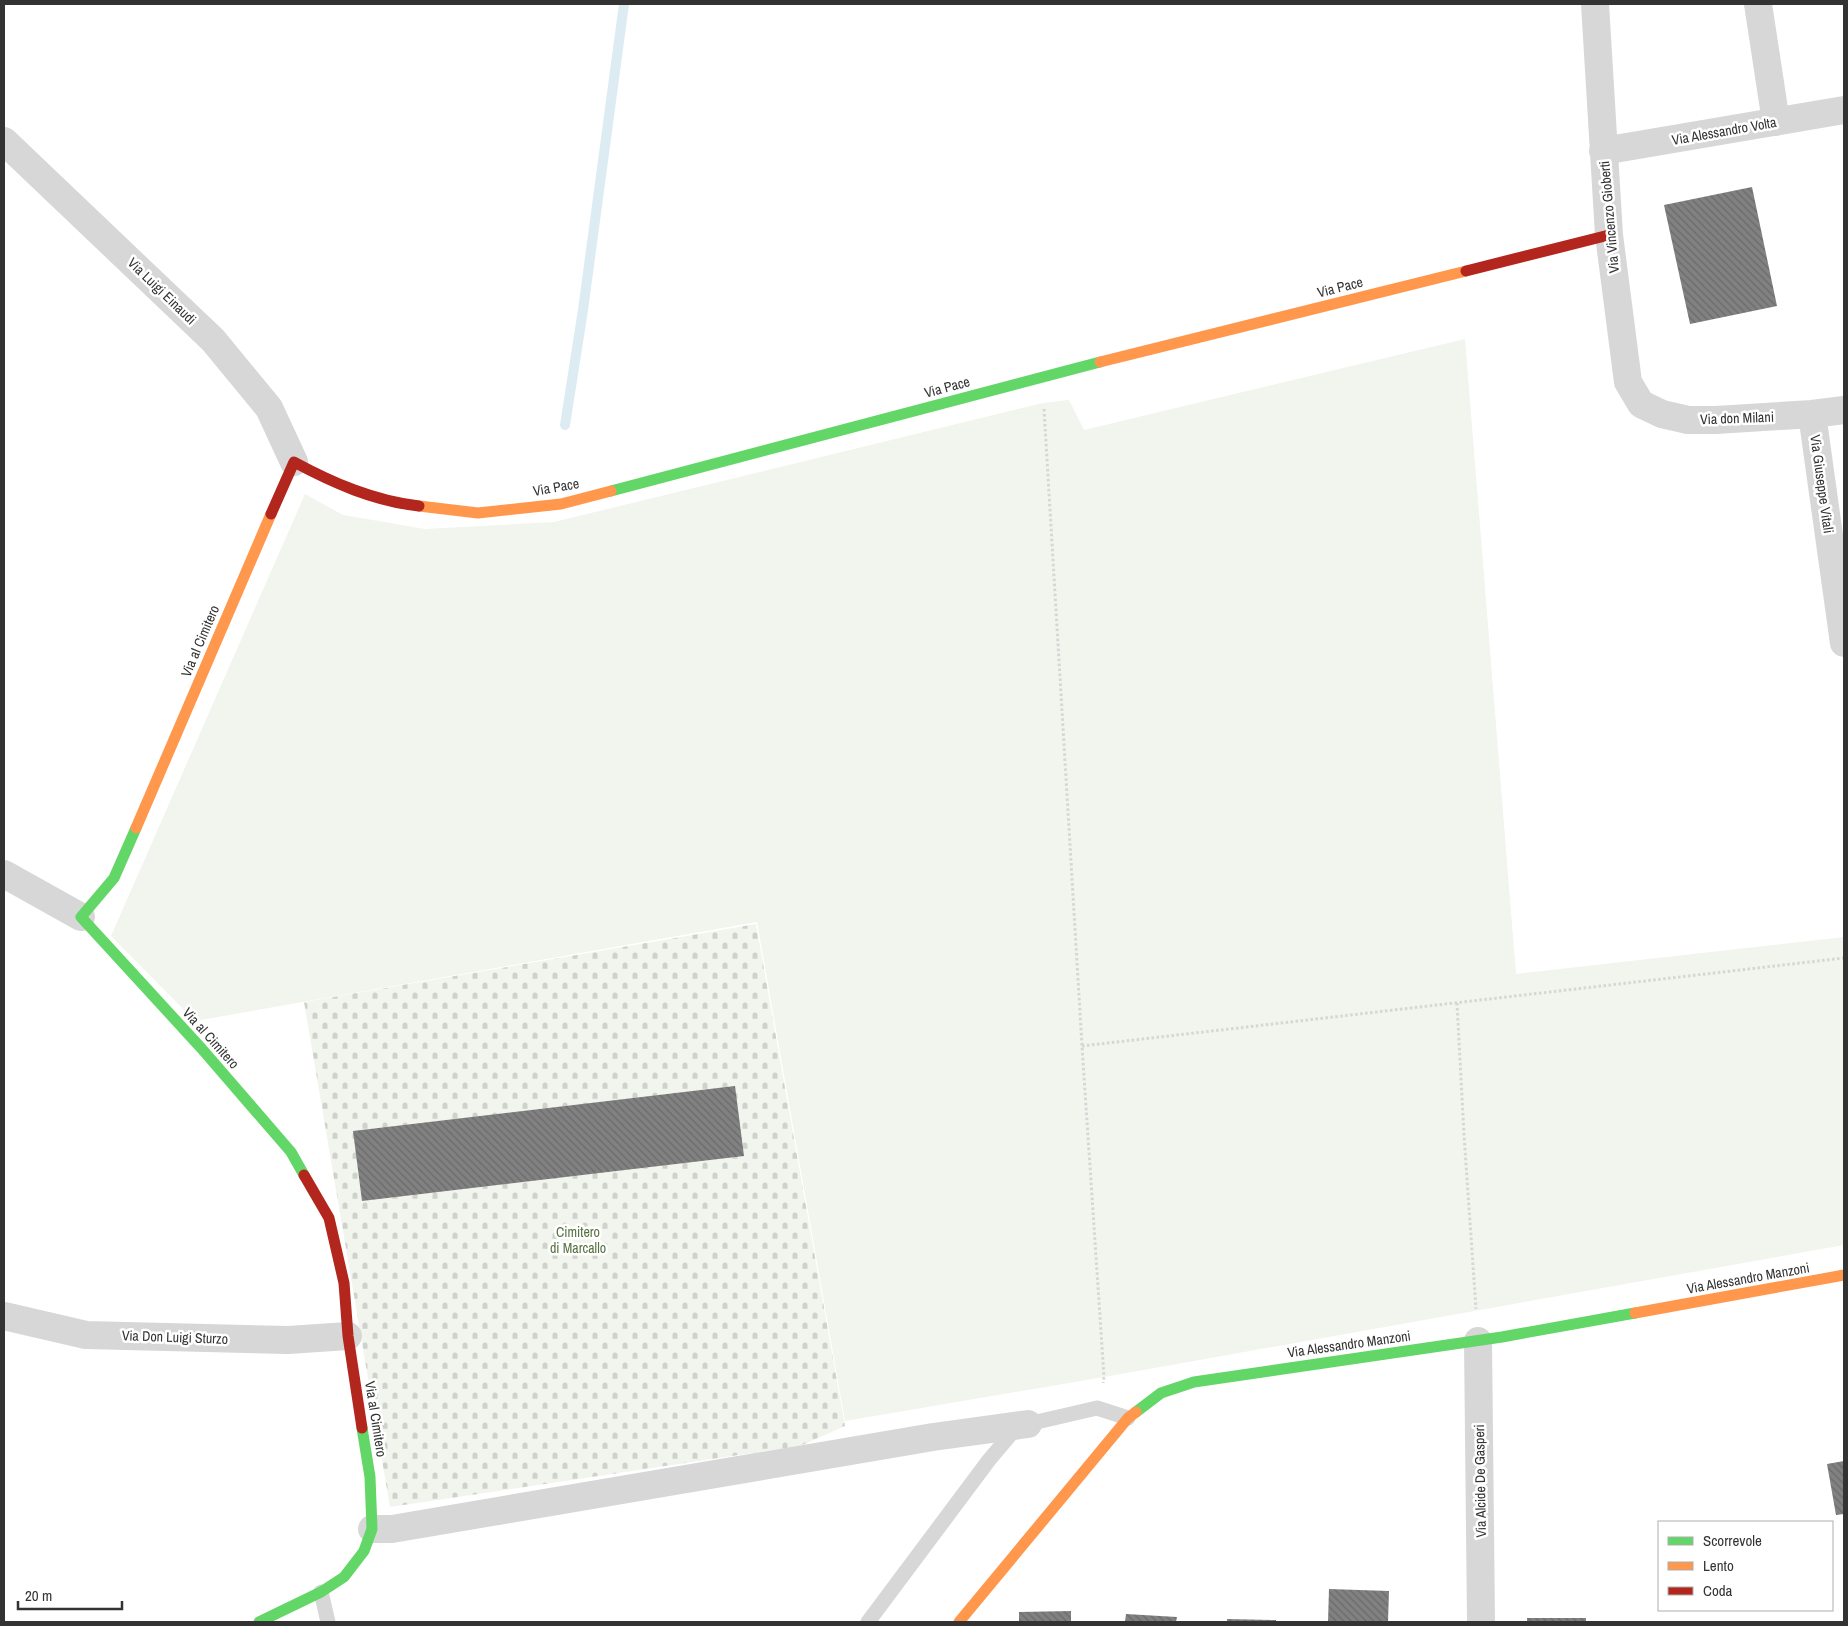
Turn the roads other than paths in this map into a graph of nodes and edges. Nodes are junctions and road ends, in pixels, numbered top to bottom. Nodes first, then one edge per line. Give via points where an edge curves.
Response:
1 (1595, 4) edge
2 (1758, 4) edge
3 (1844, 110) edge
4 (1776, 122) junction
5 (4, 141) edge
6 (1604, 151) junction
7 (1609, 235) junction
8 (1844, 410) edge
9 (1662, 414) joint
10 (1812, 414) junction
11 (294, 462) junction
12 (1844, 643) edge
13 (4, 874) edge
14 (81, 917) junction
15 (1844, 1275) edge
16 (4, 1316) edge
17 (348, 1336) junction
18 (1478, 1341) junction
19 (1128, 1418) junction
20 (1028, 1424) junction
21 (372, 1529) junction
22 (321, 1592) junction
23 (259, 1622) edge
24 (328, 1622) edge
25 (868, 1622) edge
26 (959, 1622) edge
27 (1481, 1622) edge

1 - 6 street, Via Vincenzo Gioberti
2 - 4 street
3 - 4 street, Via Alessandro Volta
4 - 6 street, Via Alessandro Volta
5 - 11 street, Via Luigi Einaudi via 213,340 269,408
6 - 7 street, Via Vincenzo Gioberti
7 - 9 street, Via Vincenzo Gioberti via 1628,382 1641,404
7 - 11 street, Via Pace via 1040,377 561,504 478,513 393,504 330,481
8 - 10 street, Via don Milani
9 - 10 street, Via don Milani via 1688,420 1716,420
10 - 12 street, Via Giuseppe Vitali
11 - 14 street, Via al Cimitero via 114,878
13 - 14 street
14 - 17 street, Via al Cimitero via 291,1152 329,1218 344,1283
15 - 18 street, Via Alessandro Manzoni
16 - 17 street, Via Don Luigi Sturzo via 86,1335 288,1340
17 - 21 street, Via al Cimitero via 370,1477
18 - 19 street, Via Alessandro Manzoni via 1194,1382 1161,1394
18 - 27 street, Via Alcide De Gasperi
19 - 20 lane via 1097,1408
19 - 26 street, Via Alessandro Manzoni
20 - 21 street via 933,1437 392,1529
20 - 25 lane via 1011,1434 989,1460
21 - 22 street, Via al Cimitero via 364,1551 344,1577
22 - 23 street, Via al Cimitero
22 - 24 lane

